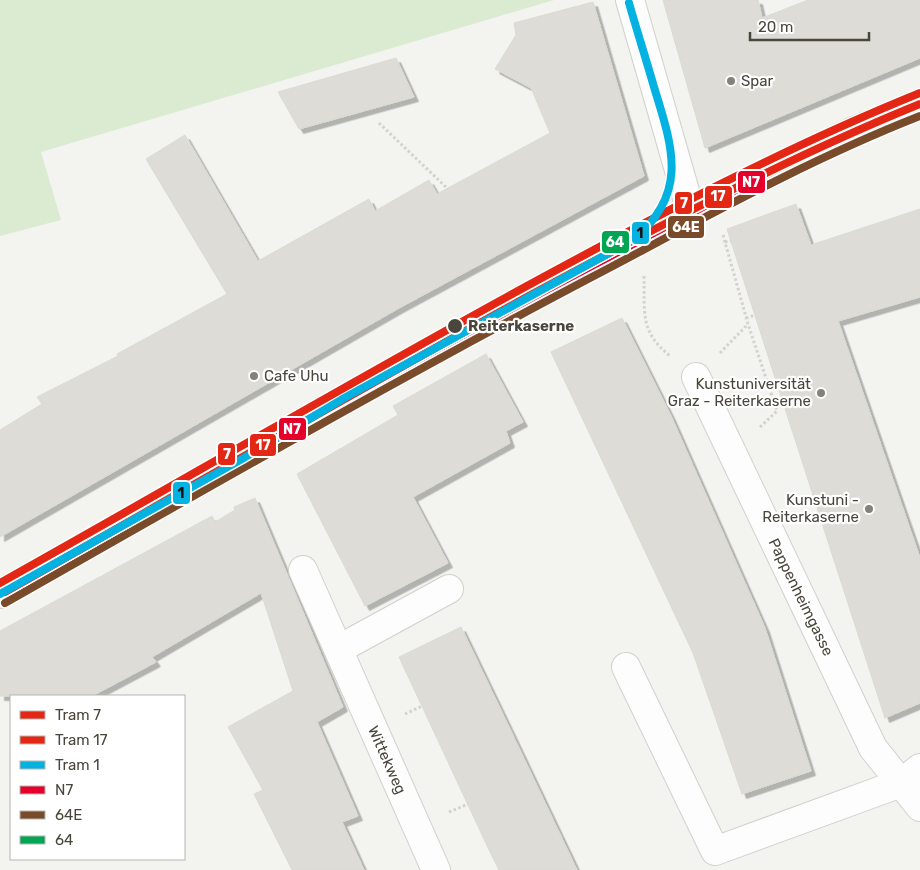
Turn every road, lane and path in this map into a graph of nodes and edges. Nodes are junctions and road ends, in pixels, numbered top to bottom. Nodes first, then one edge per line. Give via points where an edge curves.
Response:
1 (630, 0) edge
2 (920, 107) edge
3 (378, 124) dead end
4 (448, 189) dead end
5 (691, 212) junction
6 (721, 228) dead end
7 (731, 241) dead end
8 (725, 242) junction
9 (644, 266) dead end
10 (755, 315) dead end
11 (746, 318) junction
12 (660, 348) dead end
13 (696, 378) dead end
14 (777, 411) dead end
15 (303, 570) dead end
16 (449, 589) dead end
17 (0, 594) edge
18 (339, 649) junction
19 (626, 667) dead end
20 (910, 775) edge
21 (920, 807) edge
22 (718, 861) edge
23 (436, 870) edge

1 - 5 street
2 - 5 main road via 854,132
3 - 4 path
5 - 17 main road via 346,396 234,464
6 - 8 path
7 - 8 path
8 - 11 path
9 - 12 path via 645,324
10 - 11 path
11 - 14 path
13 - 20 street, Pappenheimgasse via 873,748
15 - 18 street, Wittekweg
16 - 18 street
18 - 23 street, Wittekweg
19 - 22 street
20 - 21 street, Pappenheimgasse
20 - 22 street

